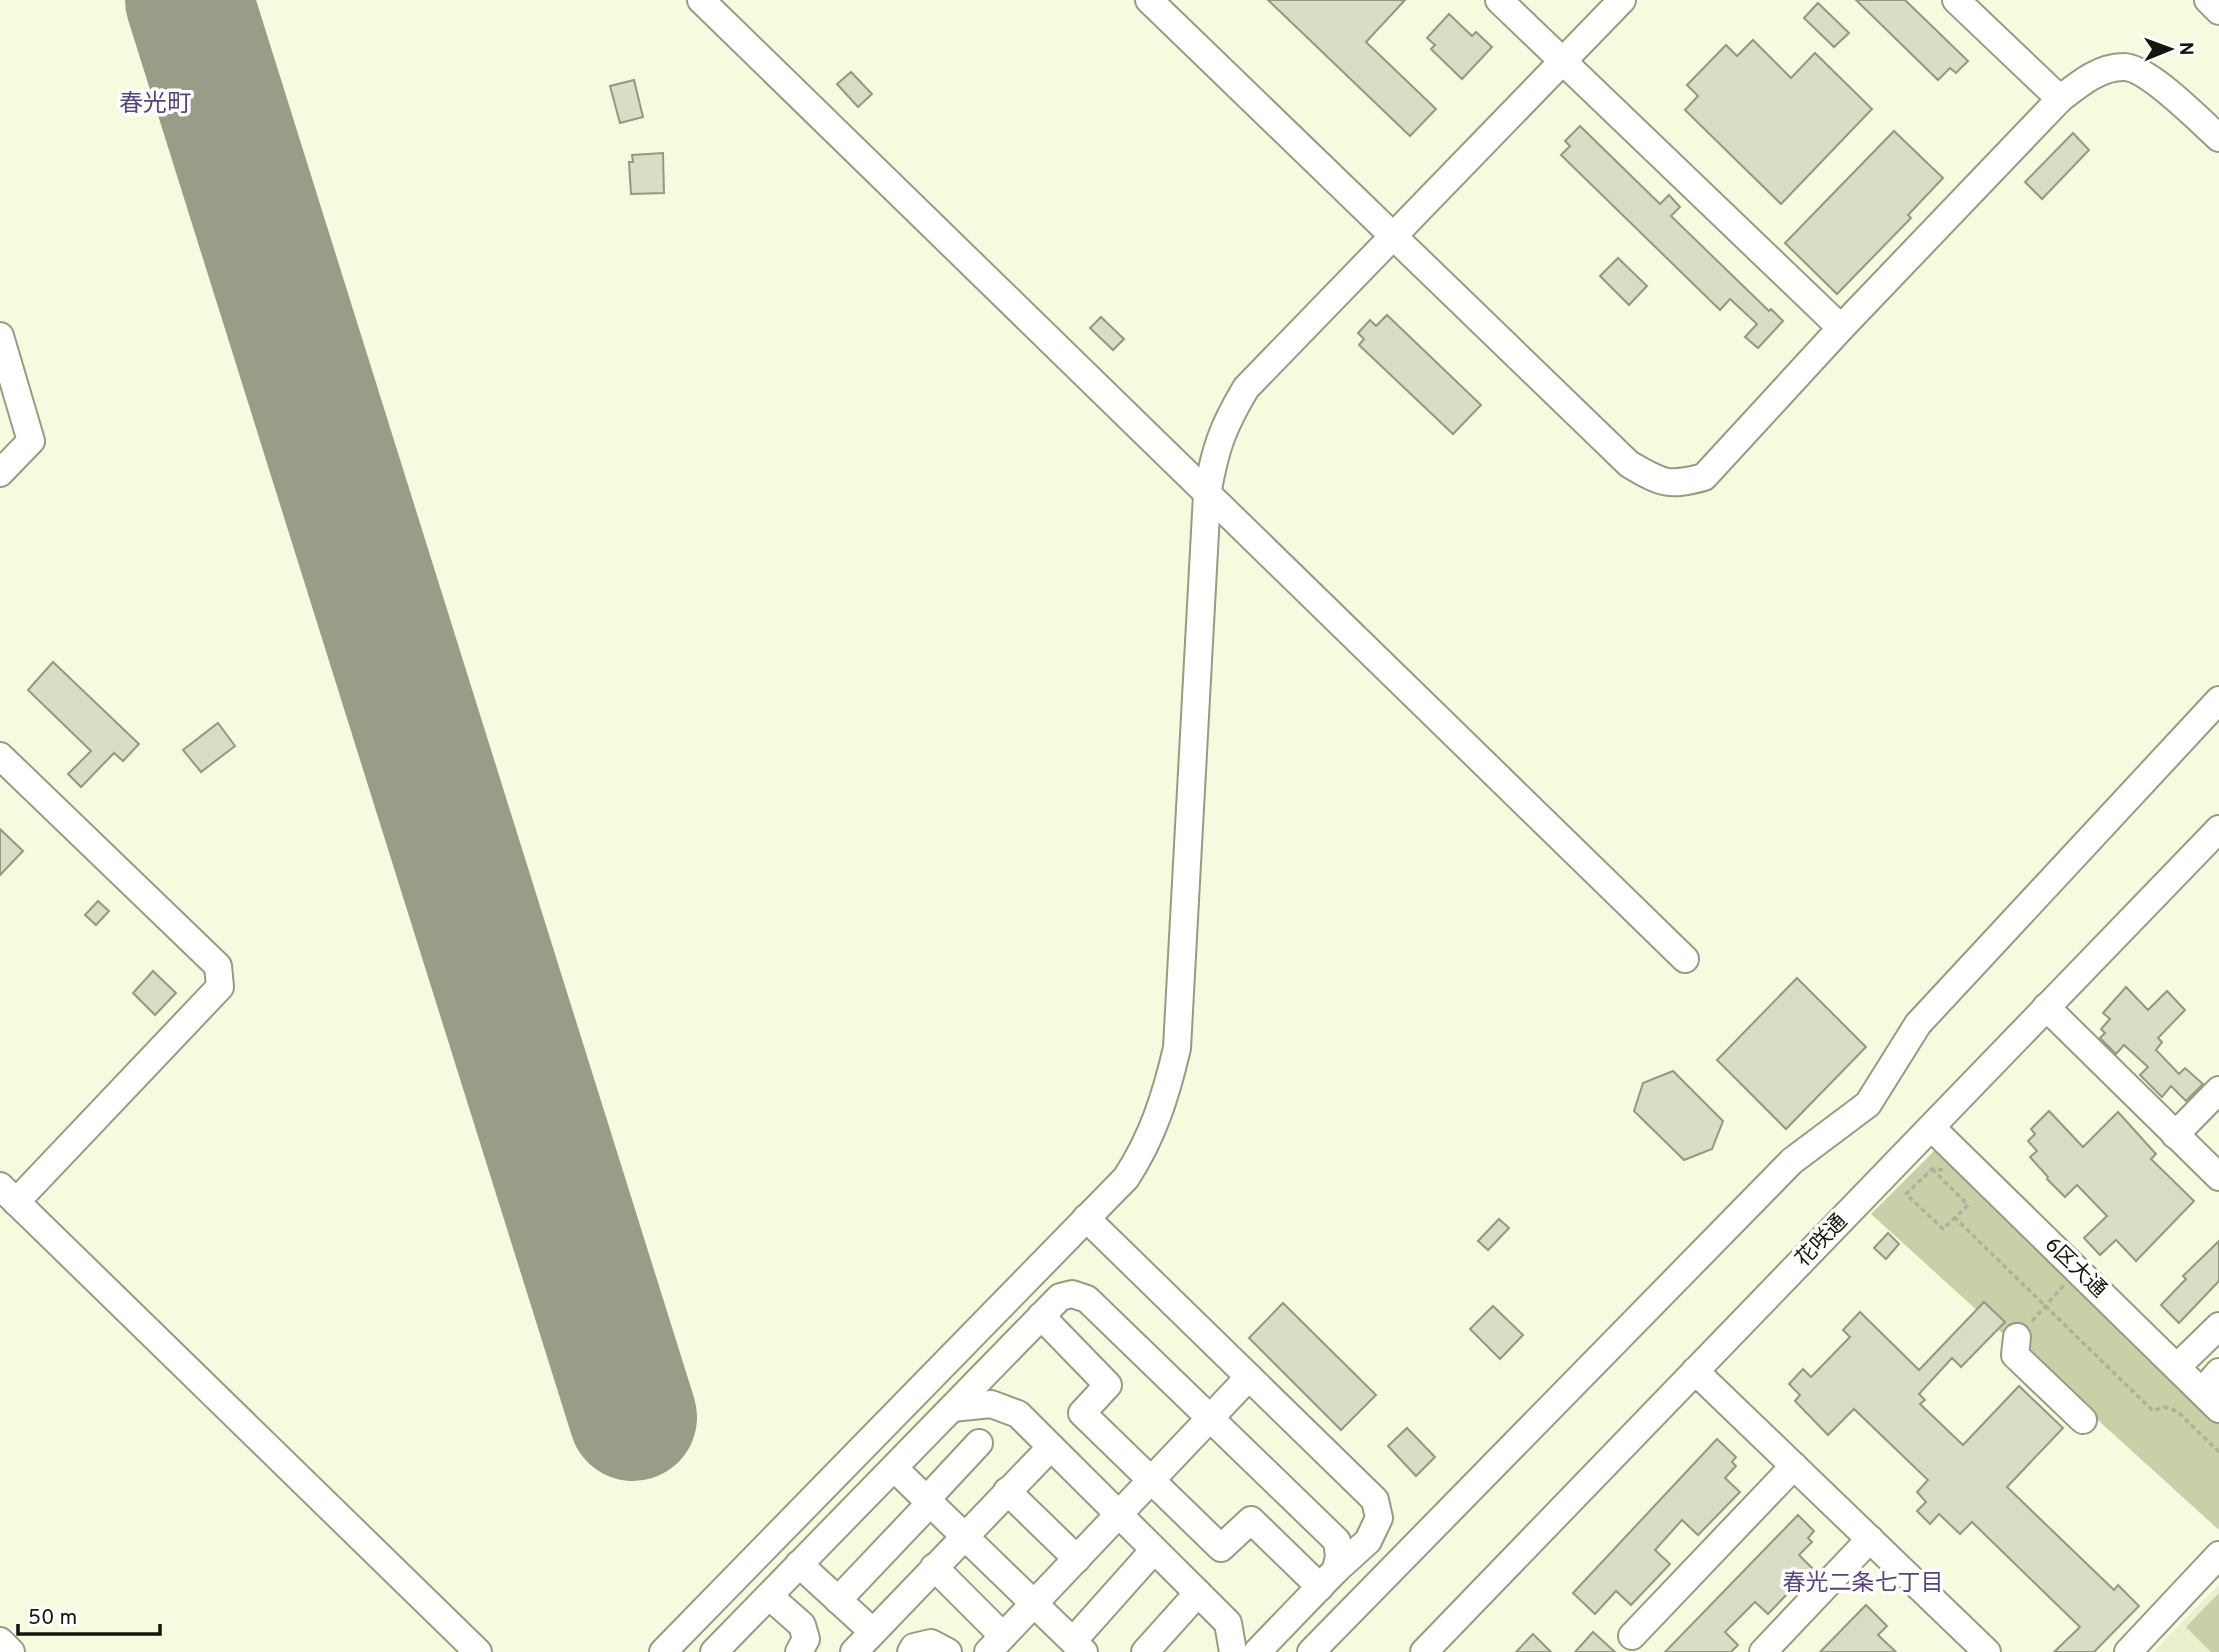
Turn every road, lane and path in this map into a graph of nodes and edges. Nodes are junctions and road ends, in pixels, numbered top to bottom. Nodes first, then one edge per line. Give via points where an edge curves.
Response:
1 (701, 0) edge
2 (1149, 0) edge
3 (1500, 0) edge
4 (1622, 0) edge
5 (1956, 0) edge
6 (2208, 0) edge
7 (2219, 11) edge
8 (1563, 61) junction
9 (2060, 99) junction
10 (2219, 138) edge
11 (1393, 236) junction
12 (1841, 328) junction
13 (0, 336) edge
14 (0, 473) edge
15 (1208, 495) junction
16 (2219, 700) edge
17 (0, 756) edge
18 (2219, 829) edge
19 (1685, 959) dead end
20 (2046, 1007) junction
21 (2219, 1090) edge
22 (1932, 1128) junction
23 (2175, 1135) junction
24 (1962, 1157) junction
25 (1932, 1169) junction
26 (2219, 1177) edge
27 (8, 1194) edge
28 (1954, 1217) junction
29 (1086, 1218) junction
30 (2077, 1270) junction
31 (2045, 1306) junction
32 (1041, 1316) junction
33 (2219, 1326) edge
34 (2017, 1337) joint
35 (2177, 1367) junction
36 (1695, 1371) junction
37 (1249, 1377) junction
38 (2213, 1391) edge
39 (952, 1408) junction
40 (1211, 1419) junction
41 (2083, 1420) dead end
42 (979, 1443) dead end
43 (1051, 1447) junction
44 (2219, 1452) edge
45 (1794, 1466) junction
46 (894, 1468) junction
47 (1152, 1481) junction
48 (1007, 1491) junction
49 (928, 1502) junction
50 (1119, 1515) junction
51 (964, 1536) junction
52 (1870, 1539) junction
53 (1154, 1550) junction
54 (2219, 1555) edge
55 (1077, 1559) junction
56 (800, 1564) junction
57 (934, 1567) junction
58 (1328, 1579) junction
59 (1198, 1593) junction
60 (769, 1596) junction
61 (838, 1600) junction
62 (1034, 1604) junction
63 (873, 1632) junction
64 (1632, 1636) dead end
65 (0, 1641) edge
66 (997, 1646) edge
67 (1078, 1647) edge
68 (12, 1652) edge
69 (478, 1652) edge
70 (663, 1652) edge
71 (714, 1652) edge
72 (799, 1652) edge
73 (854, 1652) edge
74 (911, 1652) edge
75 (948, 1652) edge
76 (1145, 1652) edge
77 (1233, 1652) edge
78 (1257, 1652) edge
79 (1311, 1652) edge
80 (1424, 1652) edge
81 (1763, 1652) edge
82 (1987, 1652) edge
83 (2128, 1652) edge

1 - 15 street
2 - 11 street
3 - 8 street
4 - 8 street
5 - 9 street
6 - 7 street
8 - 11 street
8 - 12 street
9 - 10 street via 2102,71 2125,66 2151,78
9 - 12 street
11 - 12 street via 1629,464 1656,480 1678,484 1704,477
11 - 15 street via 1246,388 1214,455
13 - 14 street via 31,441
15 - 19 street
15 - 29 street via 1177,1048 1156,1124 1142,1154 1126,1178
16 - 79 street via 1918,1024 1868,1104 1792,1161
17 - 27 street via 218,966 220,987
18 - 20 street, 花咲通
20 - 22 street, 花咲通
20 - 23 street
21 - 23 street
22 - 24 street, 6区大通
22 - 36 street, 花咲通
23 - 26 street
24 - 25 path via 1950,1171
24 - 30 street, 6区大通
25 - 28 path via 1968,1205
25 - 28 path via 1906,1194 1943,1229
27 - 69 street
28 - 31 path
29 - 37 street
29 - 70 street
30 - 31 path
30 - 35 street, 6区大通
31 - 34 path
31 - 44 path via 2153,1411 2164,1407 2177,1411
32 - 39 street
32 - 40 street via 1060,1297 1072,1294 1087,1299
32 - 47 street via 1108,1385 1082,1413
33 - 35 street
34 - 41 street via 2015,1355
35 - 38 street, 6区大通
36 - 45 street
36 - 80 street, 花咲通
37 - 40 street
37 - 58 street via 1375,1500 1379,1518 1368,1541
39 - 43 street via 991,1404 1009,1411
39 - 46 street
40 - 47 street
40 - 58 street via 1337,1541 1339,1556
42 - 49 street via 968,1472
43 - 48 street
43 - 50 street
45 - 52 street
45 - 64 street
46 - 49 street
46 - 56 street
47 - 50 street
47 - 58 street via 1221,1548 1251,1520
48 - 51 street
48 - 55 street
49 - 51 street
49 - 61 street
50 - 53 street
50 - 55 street
51 - 57 street
51 - 62 street
52 - 81 street
52 - 82 street
53 - 59 street
53 - 67 street
54 - 83 street
55 - 62 street
56 - 60 street
56 - 61 street
57 - 63 street
57 - 66 street via 959,1609
58 - 78 street
59 - 76 street
59 - 77 street via 1228,1623
60 - 71 street
60 - 72 street via 802,1625 806,1639
61 - 63 street
62 - 66 street
62 - 67 street
63 - 73 street
65 - 68 street
74 - 75 street via 931,1643

